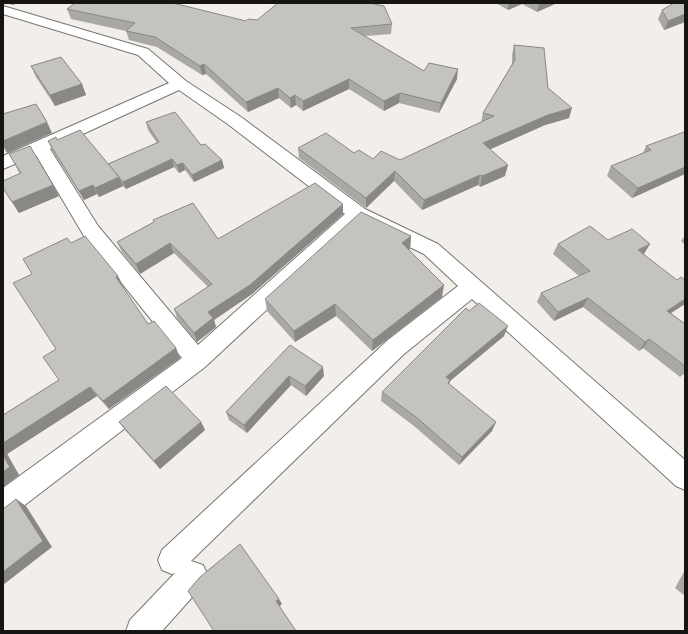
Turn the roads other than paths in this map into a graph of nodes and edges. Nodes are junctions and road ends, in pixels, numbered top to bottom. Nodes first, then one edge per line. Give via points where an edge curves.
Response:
1 (3, 10) edge
2 (180, 84) junction
3 (40, 146) junction
4 (3, 163) edge
5 (358, 214) junction
6 (472, 287) junction
7 (197, 360) junction
8 (685, 477) edge
9 (3, 504) edge
10 (141, 631) edge

1 - 2 street via 143,52
2 - 3 street
2 - 5 street via 235,121
3 - 4 street
3 - 7 street via 91,231
5 - 6 street via 431,249
5 - 7 street
6 - 8 street
6 - 10 street via 396,347 182,568
7 - 9 street

